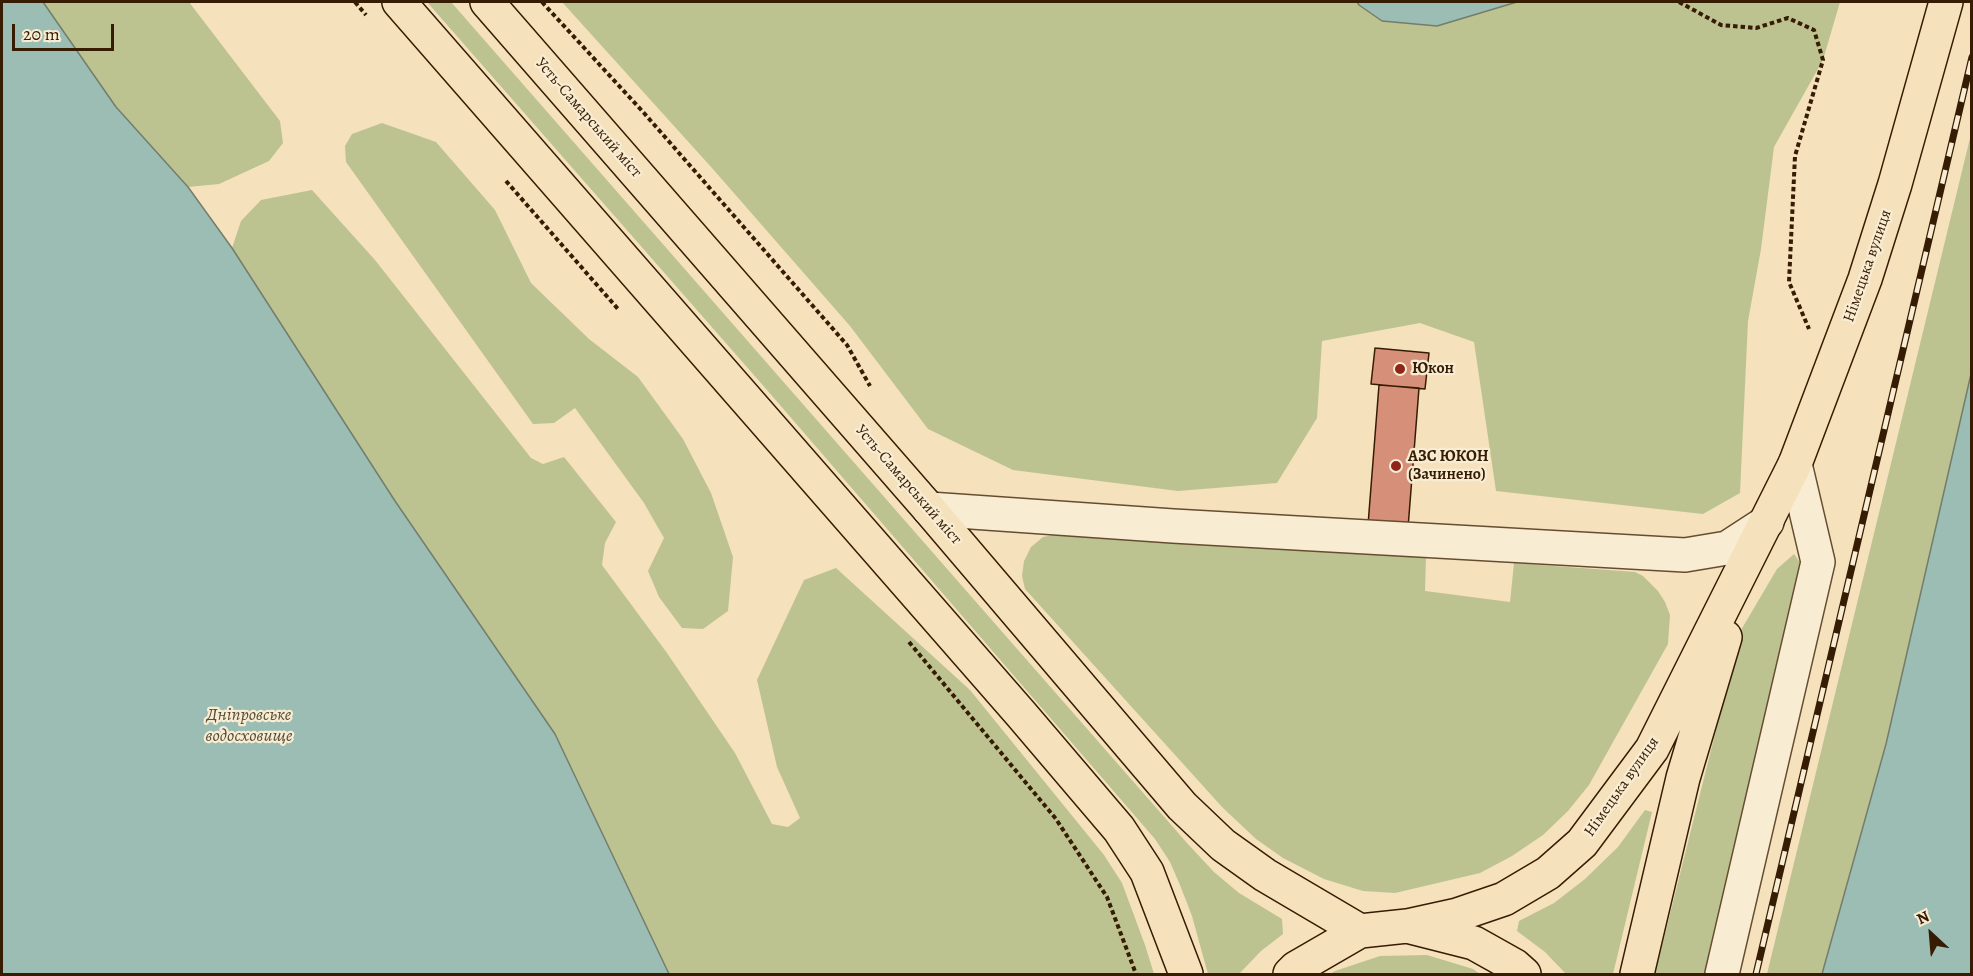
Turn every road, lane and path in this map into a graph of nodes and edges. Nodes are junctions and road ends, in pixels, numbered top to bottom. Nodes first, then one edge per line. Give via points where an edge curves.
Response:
1 (355, 2) edge
2 (399, 2) edge
3 (487, 2) edge
4 (542, 2) edge
5 (1679, 2) edge
6 (1946, 2) edge
7 (370, 19) dead end
8 (506, 181) dead end
9 (622, 314) dead end
10 (1829, 376) junction
11 (870, 386) dead end
12 (1795, 464) junction
13 (929, 508) junction
14 (1767, 522) junction
15 (903, 635) dead end
16 (1407, 926) junction
17 (1360, 931) junction
18 (1136, 975) edge
19 (1186, 975) edge
20 (1290, 975) edge
21 (1524, 975) edge
22 (1637, 975) edge
23 (1722, 975) edge

1 - 7 path
2 - 19 main road via 1119,829 1147,872
3 - 13 main road, Усть-Самарський міст
4 - 11 path via 847,345
5 - 10 path via 1721,25 1756,28 1788,18 1814,30 1823,60 1795,156 1789,282
6 - 10 main road, Німецька вулиця via 1895,184
8 - 9 path
10 - 12 main road, Німецька вулиця
12 - 14 main road, Німецька вулиця
12 - 23 street via 1818,562
13 - 14 street via 1685,555 1727,548
13 - 17 main road, Усть-Самарський міст via 1182,806 1223,845 1256,869
14 - 16 main road, Німецька вулиця via 1652,749 1582,843 1548,873 1504,899
14 - 22 main road, Німецька вулиця via 1721,649 1683,778
15 - 18 path via 1056,819 1107,897
16 - 17 main road
16 - 21 main road via 1474,943
17 - 20 main road

